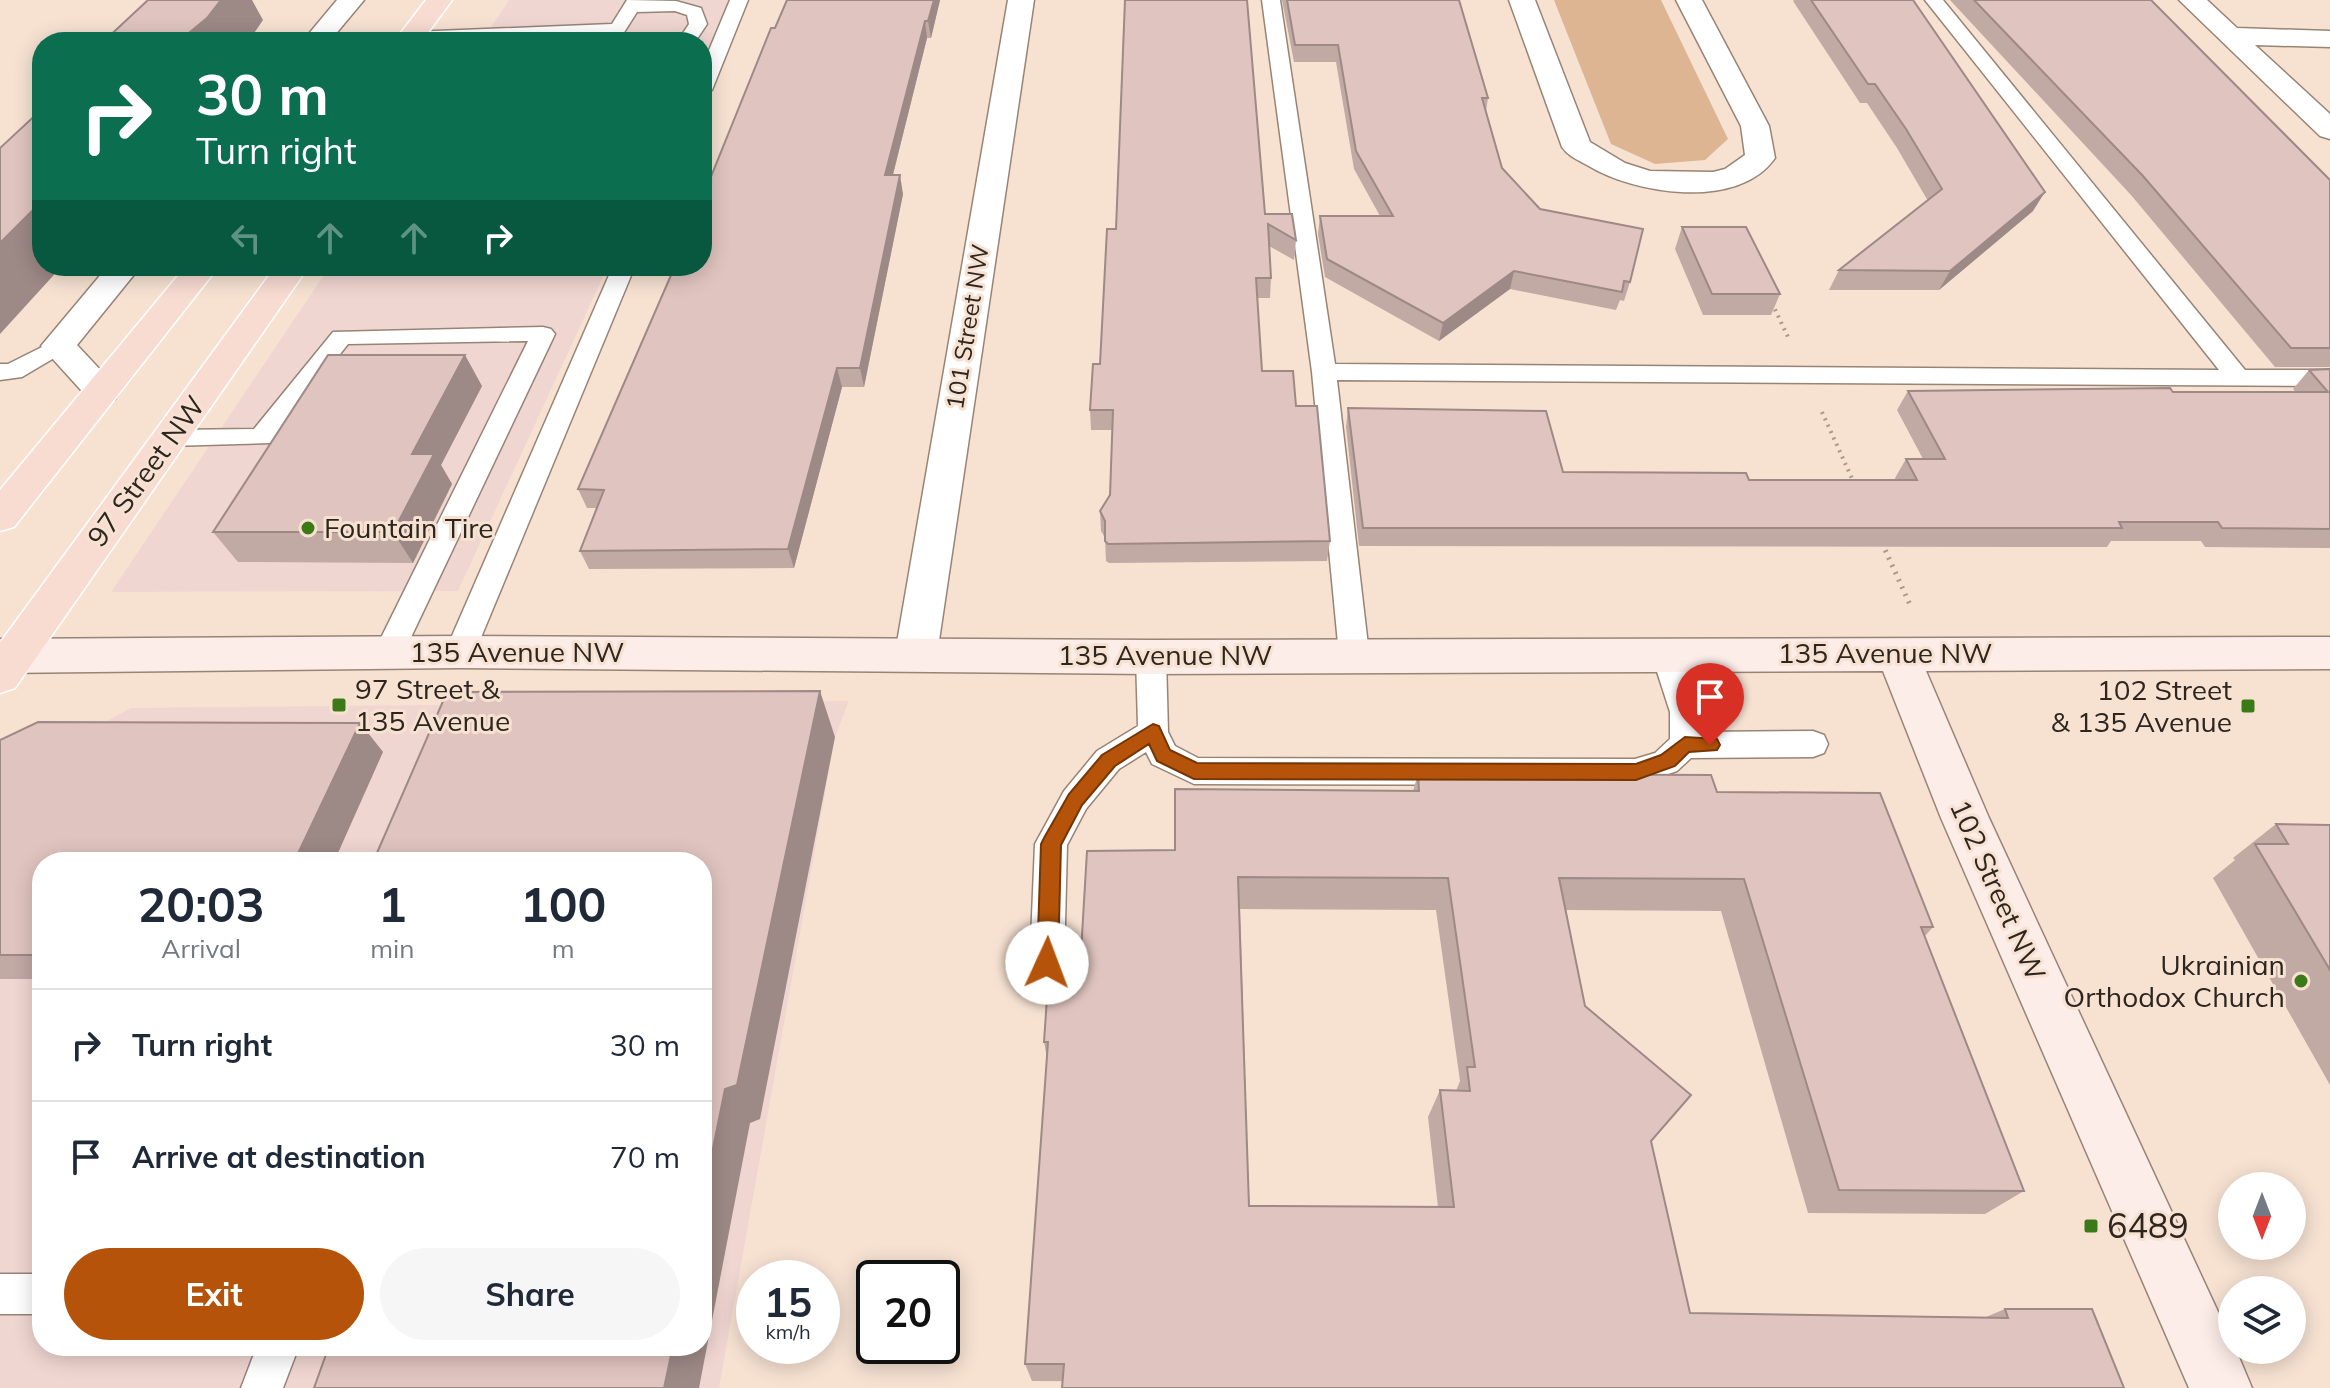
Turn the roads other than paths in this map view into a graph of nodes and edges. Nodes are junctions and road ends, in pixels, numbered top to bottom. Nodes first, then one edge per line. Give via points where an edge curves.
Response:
1 (351, 0) edge
2 (439, 0) edge
3 (739, 0) edge
4 (1021, 0) edge
5 (1271, 0) edge
6 (1522, 0) edge
7 (1689, 0) edge
8 (1934, 0) edge
9 (2192, 0) edge
10 (634, 3) edge
11 (324, 32) edge
12 (414, 32) edge
13 (520, 32) edge
14 (594, 32) edge
15 (623, 32) edge
16 (693, 32) edge
17 (2229, 36) junction
18 (2330, 39) edge
19 (712, 66) edge
20 (2330, 130) edge
21 (117, 276) edge
22 (195, 276) edge
23 (286, 276) edge
24 (620, 276) edge
25 (58, 346) junction
26 (0, 372) edge
27 (1324, 372) junction
28 (2239, 378) junction
29 (2330, 378) edge
30 (102, 391) junction
31 (170, 438) junction
32 (0, 517) edge
33 (389, 652) junction
34 (460, 652) junction
35 (1666, 653) junction
36 (1897, 653) junction
37 (2330, 653) edge
38 (916, 654) junction
39 (1354, 654) junction
40 (1151, 657) junction
41 (5, 662) edge
42 (1153, 732) junction
43 (1813, 744) dead end
44 (1685, 745) junction
45 (1047, 963) dead end
46 (0, 1294) edge
47 (32, 1294) edge
48 (274, 1356) edge
49 (262, 1388) edge
50 (2221, 1388) edge

1 - 11 street
2 - 12 main road
3 - 19 lane
4 - 38 street, 101 Street NW
5 - 27 lane
6 - 7 street via 1577,147 1614,169 1647,180 1685,183 1736,175 1760,158 1755,126
8 - 28 lane
9 - 17 street
10 - 15 lane
10 - 16 lane via 695,12 698,24
13 - 14 lane via 561,27
17 - 18 street
17 - 20 street
21 - 25 street
22 - 30 main road
23 - 31 main road, 97 Street NW
24 - 34 lane
25 - 26 lane via 13,372
25 - 30 street
27 - 28 lane
27 - 39 lane
28 - 29 lane
30 - 32 main road
31 - 33 lane via 261,437 341,337 543,334
31 - 41 main road, 97 Street NW
33 - 34 street, 135 Avenue NW
33 - 41 street, 135 Avenue NW
34 - 38 street, 135 Avenue NW
35 - 36 street, 135 Avenue NW
35 - 39 street, 135 Avenue NW
35 - 44 lane via 1688,719
36 - 37 street, 135 Avenue NW
36 - 50 street, 102 Street NW via 1965,818
38 - 40 street, 135 Avenue NW
39 - 40 street, 135 Avenue NW
40 - 42 lane
42 - 44 lane via 1163,755 1194,771 1636,772 1668,761
42 - 45 lane via 1108,760 1075,800 1051,844
43 - 44 lane
46 - 47 lane
48 - 49 lane

